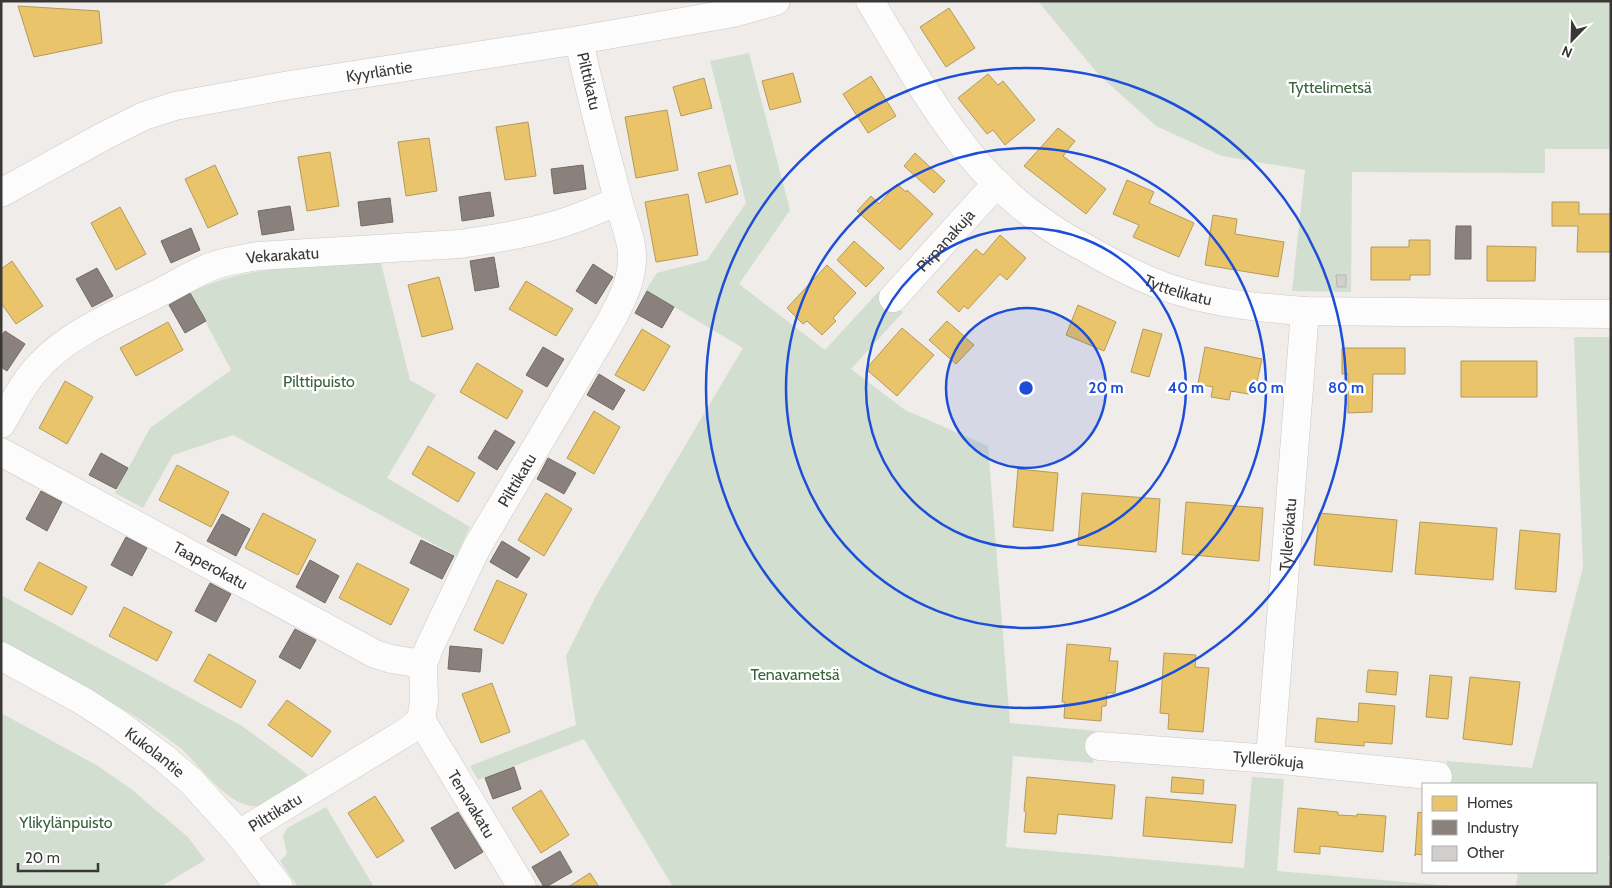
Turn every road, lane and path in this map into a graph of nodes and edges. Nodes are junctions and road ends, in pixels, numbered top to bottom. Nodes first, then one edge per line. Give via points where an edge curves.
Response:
1 (776, 1) edge
2 (870, 1) edge
3 (579, 40) junction
4 (997, 183) junction
5 (1, 193) edge
6 (618, 201) junction
7 (893, 298) dead end
8 (1305, 311) junction
9 (1611, 314) edge
10 (1, 424) edge
11 (1, 452) edge
12 (1, 656) edge
13 (423, 664) junction
14 (420, 720) junction
15 (1099, 746) dead end
16 (1270, 758) junction
17 (1438, 776) dead end
18 (239, 834) junction
19 (279, 887) edge
20 (522, 887) edge

1 - 3 street, Kyyrläntie via 733,13
2 - 4 street, Tyttelikatu via 956,137
3 - 5 street, Kyyrläntie via 175,106 144,116 104,136
3 - 6 street, Pilttikatu
4 - 7 street, Pirpanakuja
4 - 8 street, Tyttelikatu via 1052,229 1141,277 1178,291 1216,300
6 - 10 street, Vekarakatu via 554,226 460,244 230,260 208,268 71,340 41,364
6 - 13 street, Pilttikatu via 633,257 625,293 478,547
8 - 9 street, Tyttelikatu
8 - 16 street, Tyllerökatu
11 - 13 street, Taaperokatu via 375,654
12 - 18 street, Kukolantie via 83,701 164,758 191,781
13 - 14 street, Pilttikatu via 424,701
14 - 18 street, Pilttikatu via 408,731
14 - 20 street, Tenavakatu
15 - 16 street, Tyllerökuja
16 - 17 street, Tyllerökuja
18 - 19 street, Kukolantie

